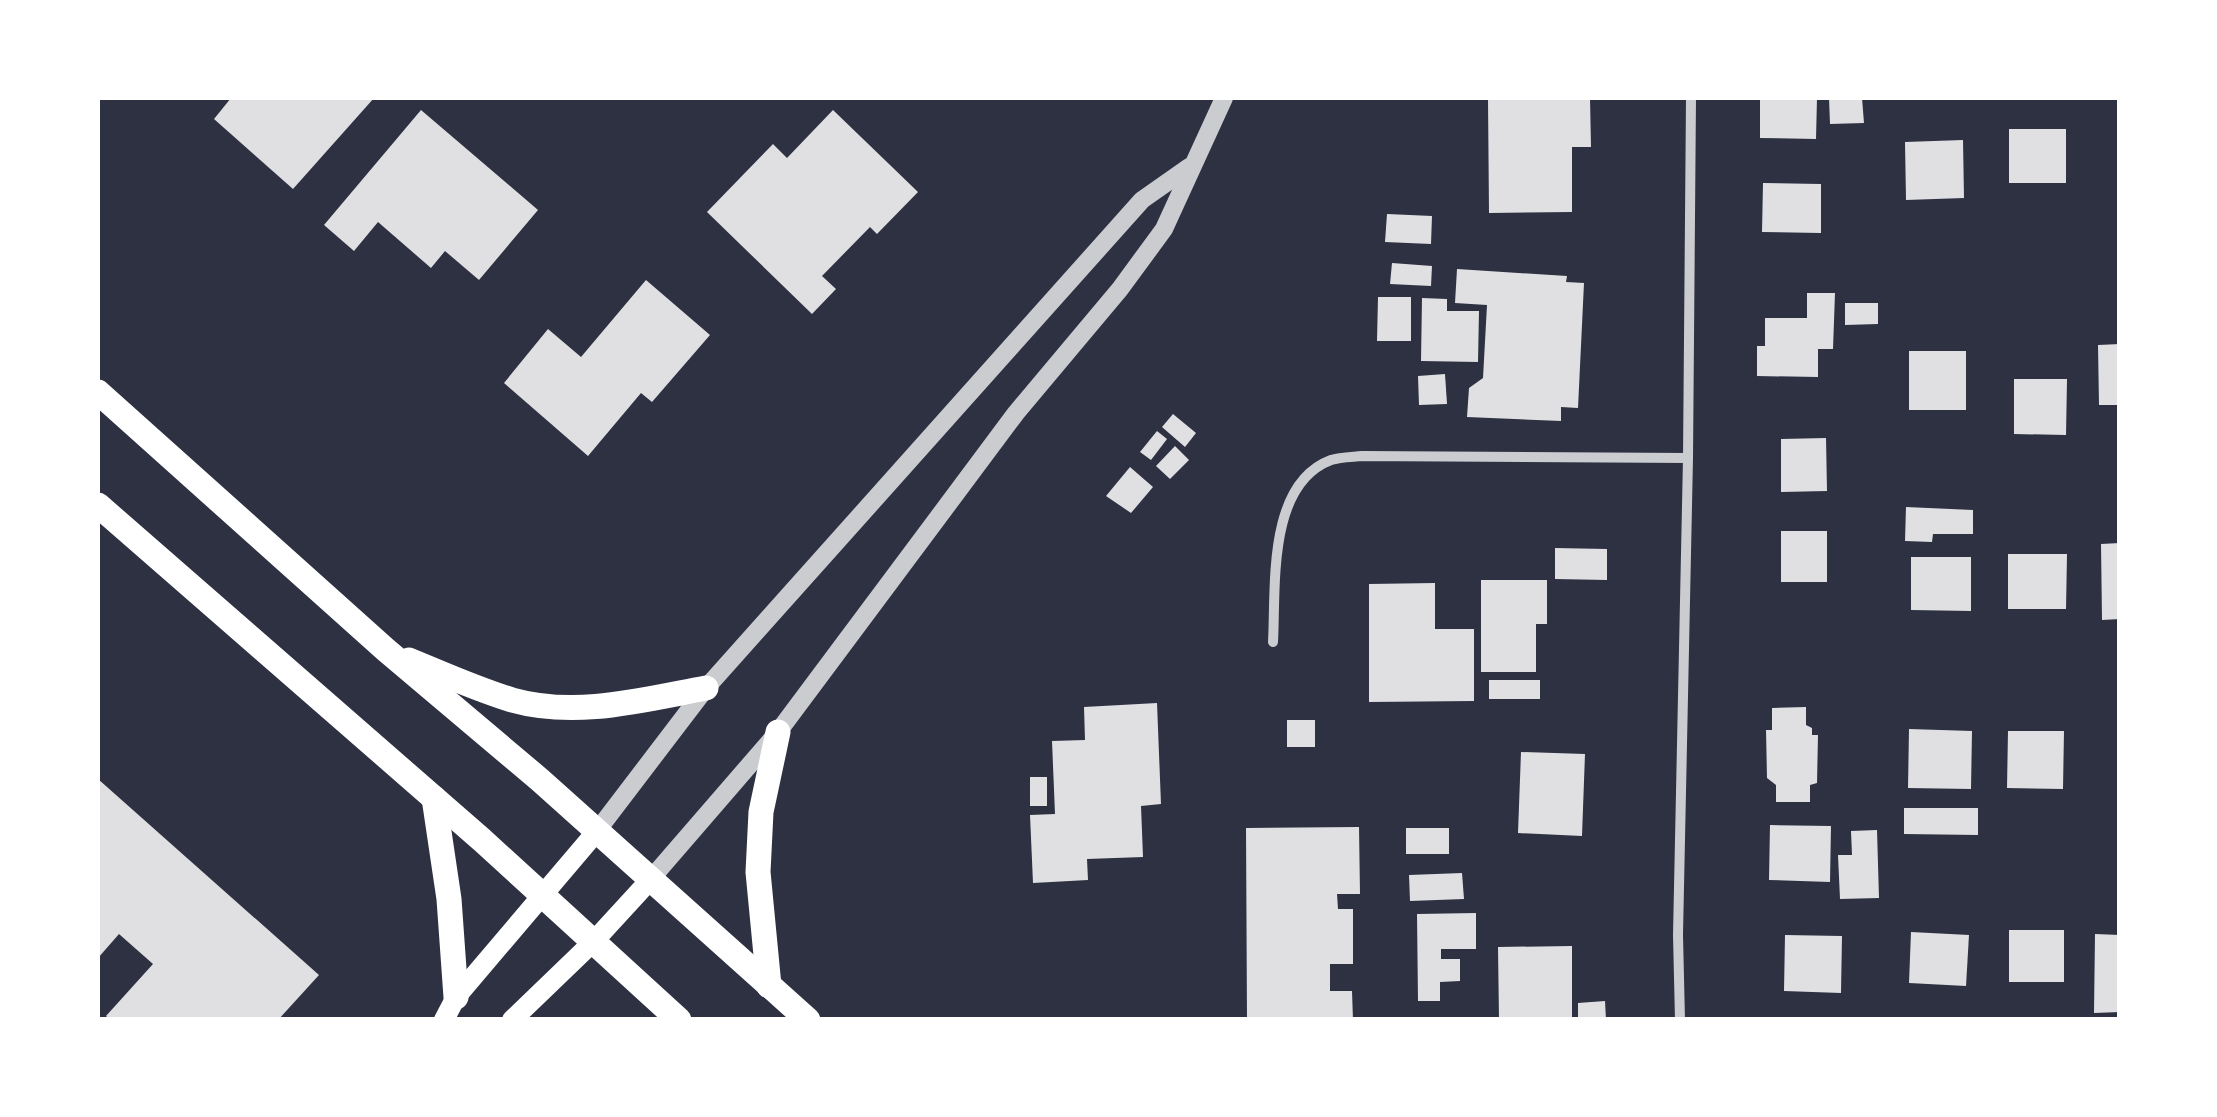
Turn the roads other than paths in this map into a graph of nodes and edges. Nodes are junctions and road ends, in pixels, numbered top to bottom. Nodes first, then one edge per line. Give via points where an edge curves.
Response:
1 (1224, 98) edge
2 (1691, 98) edge
3 (1190, 167) junction
4 (98, 392) edge
5 (1688, 458) junction
6 (98, 505) edge
7 (1273, 642) dead end
8 (386, 650) junction
9 (706, 688) junction
10 (778, 732) junction
11 (434, 798) junction
12 (597, 832) junction
13 (650, 880) junction
14 (540, 894) junction
15 (594, 941) junction
16 (769, 986) junction
17 (450, 1008) edge
18 (512, 1020) edge
19 (679, 1020) edge
20 (808, 1020) edge
21 (1680, 1020) edge

1 - 3 street
2 - 5 street
3 - 9 street via 1142,200
3 - 10 street via 1164,229 1016,413
4 - 8 main road
5 - 7 street via 1332,460 1302,478 1278,531
5 - 21 street
6 - 11 main road
8 - 9 main road via 498,695 546,706 626,704
8 - 12 main road
9 - 12 street
10 - 13 street
10 - 16 main road via 761,812 758,872
11 - 14 main road
11 - 17 main road via 449,899
12 - 13 main road
12 - 14 main road
13 - 15 main road
13 - 16 main road
14 - 15 main road
14 - 17 main road
15 - 18 main road
15 - 19 main road
16 - 20 main road

